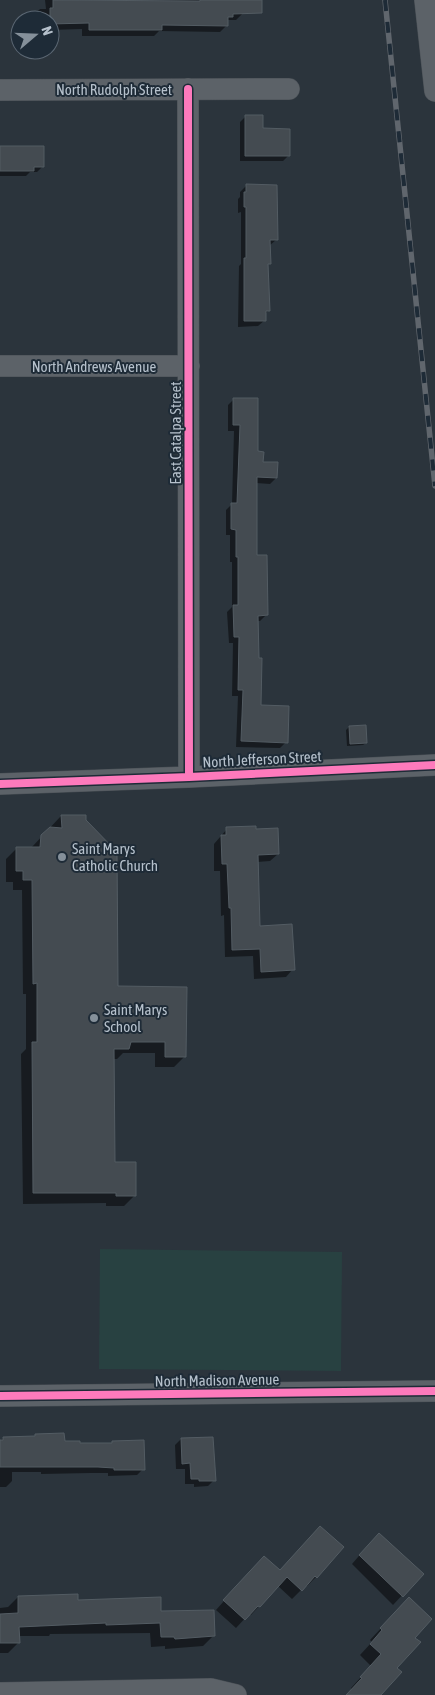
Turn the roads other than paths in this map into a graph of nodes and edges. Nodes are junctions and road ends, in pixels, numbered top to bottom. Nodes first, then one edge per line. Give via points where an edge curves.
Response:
1 (425, 0) edge
2 (188, 89) junction
3 (288, 89) dead end
4 (0, 90) edge
5 (435, 91) edge
6 (0, 366) edge
7 (189, 366) junction
8 (435, 765) edge
9 (189, 777) junction
10 (0, 784) edge
11 (435, 1391) edge
12 (0, 1396) edge
13 (0, 1693) edge
14 (236, 1695) edge

1 - 5 street
2 - 3 street, North Rudolph Street
2 - 4 street, North Rudolph Street
2 - 7 street, East Catalpa Street
6 - 7 street, North Andrews Avenue
7 - 9 street, East Catalpa Street
8 - 9 street, North Jefferson Street
9 - 10 street, North Jefferson Street
11 - 12 street, North Madison Avenue
13 - 14 street via 211,1689

